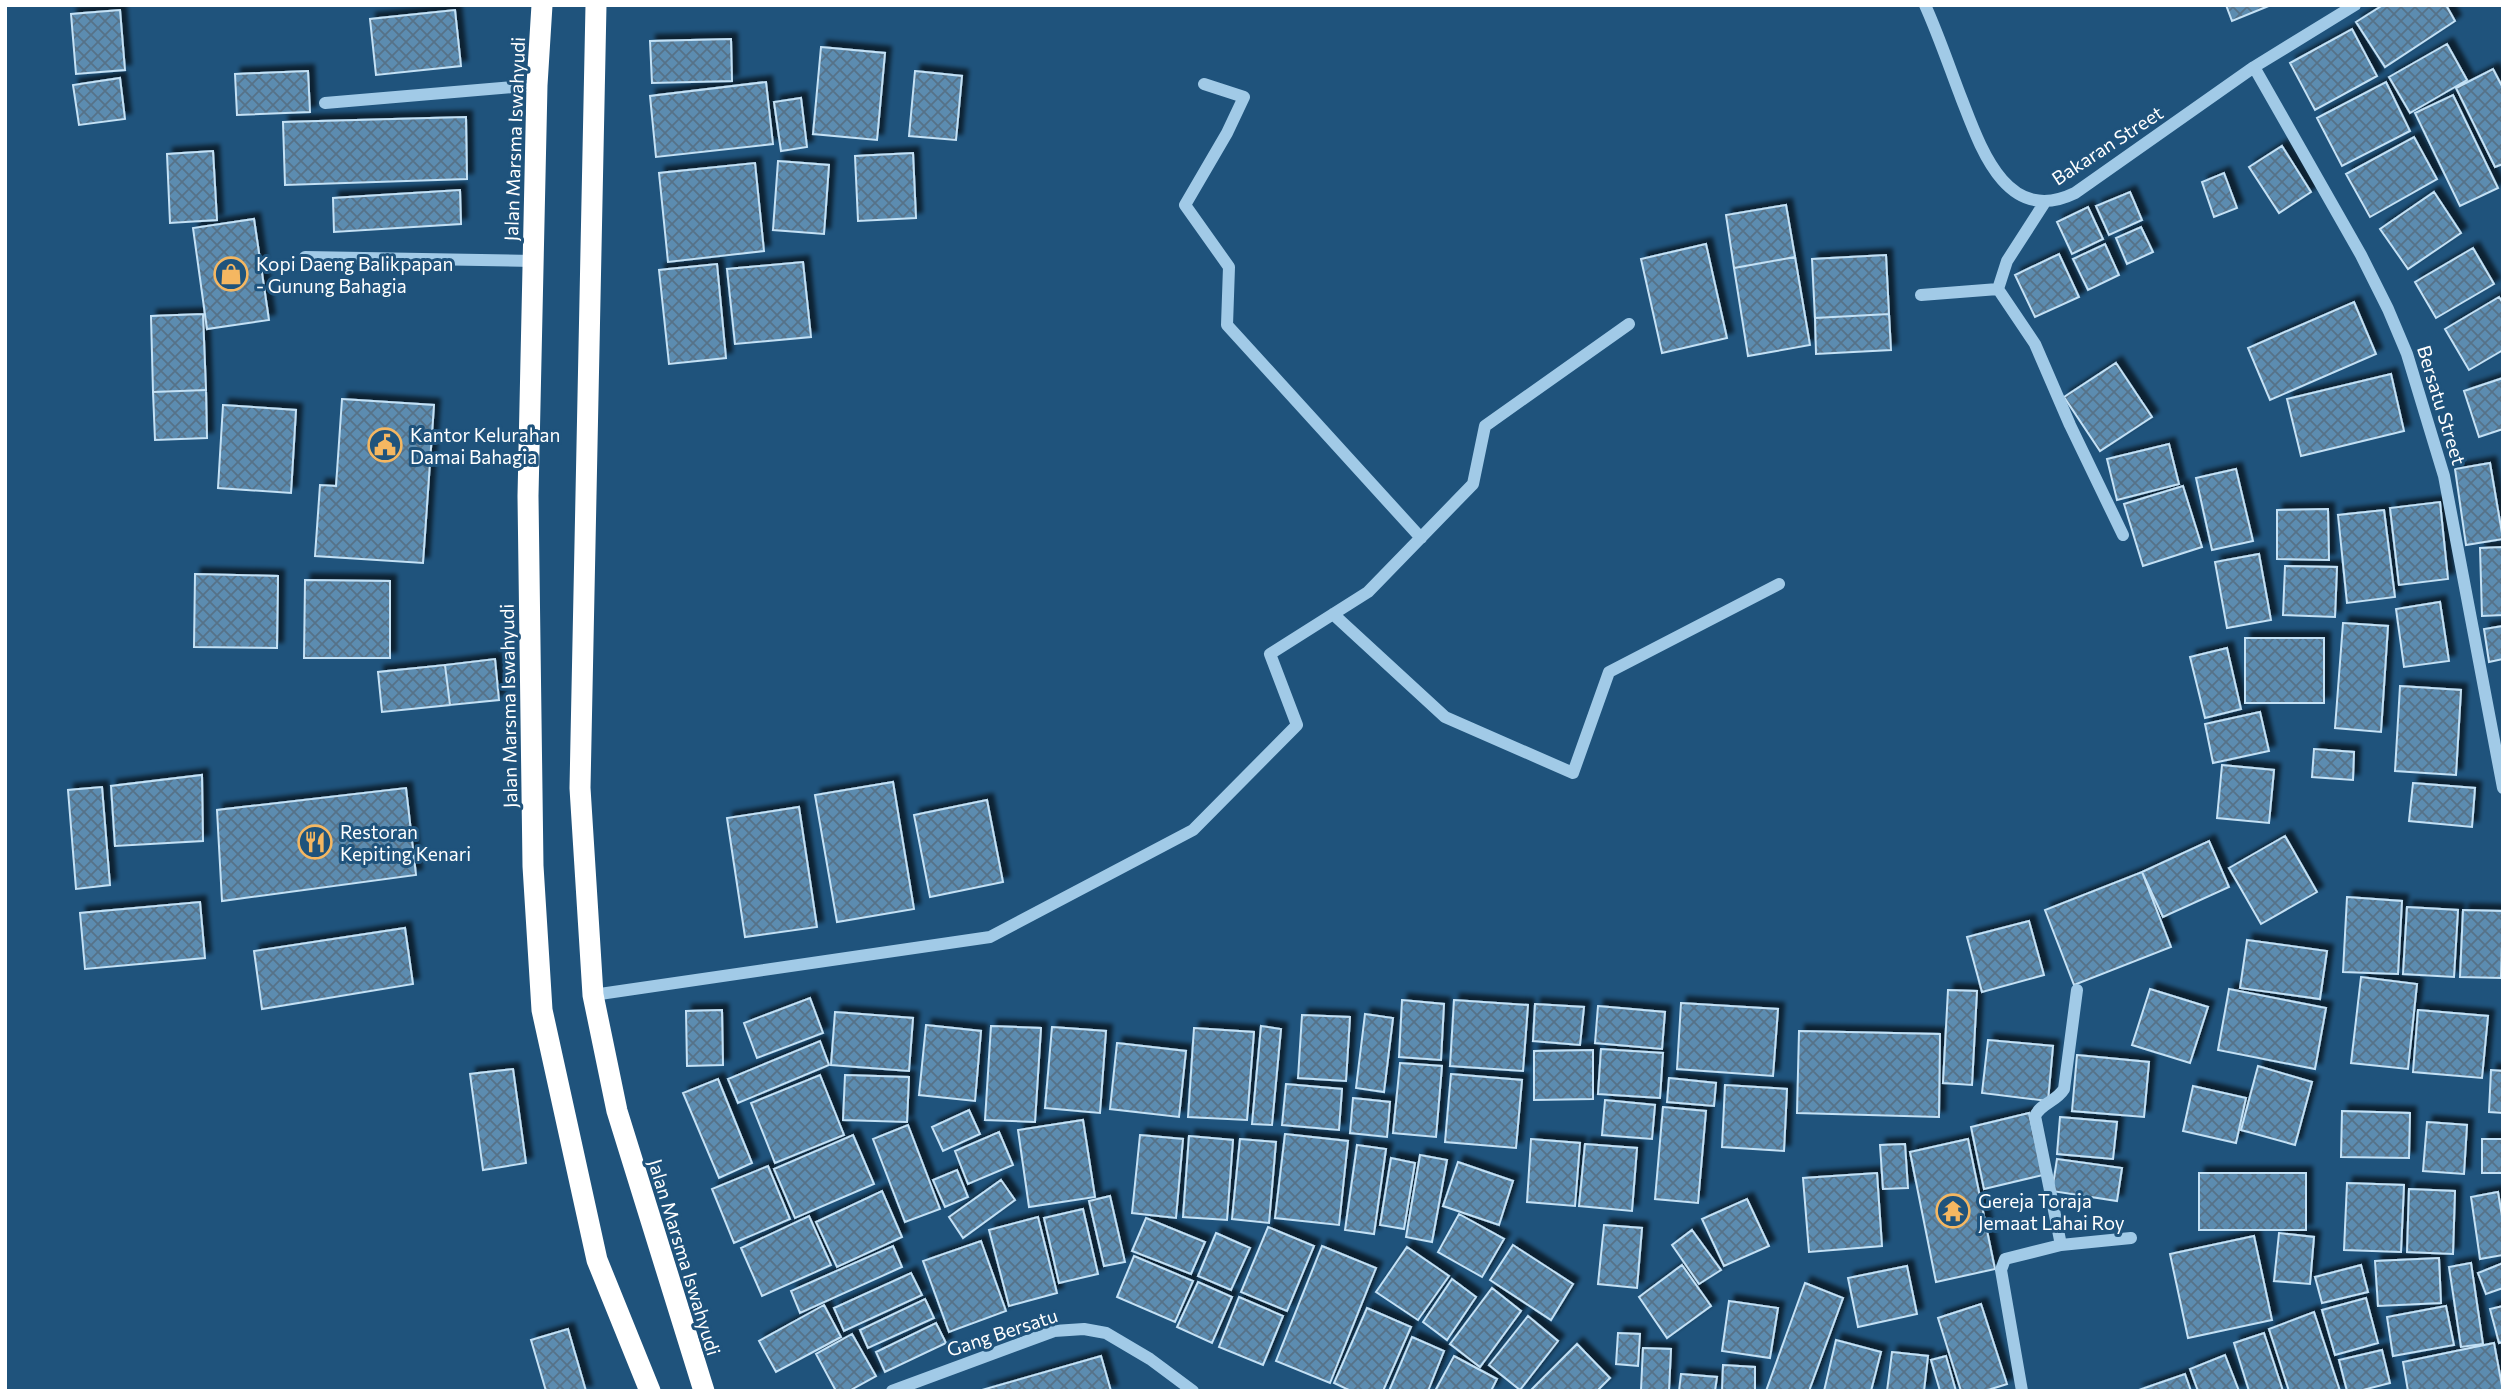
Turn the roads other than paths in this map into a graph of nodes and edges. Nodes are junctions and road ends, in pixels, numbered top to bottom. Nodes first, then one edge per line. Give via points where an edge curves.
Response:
1 (542, 5) edge
2 (596, 5) edge
3 (1925, 5) edge
4 (2355, 5) edge
5 (2254, 67) junction
6 (1204, 84) dead end
7 (537, 85) junction
8 (325, 103) dead end
9 (2045, 202) junction
10 (305, 257) dead end
11 (533, 261) junction
12 (1998, 289) junction
13 (1921, 295) dead end
14 (1629, 324) dead end
15 (2123, 535) dead end
16 (1421, 538) junction
17 (1779, 584) dead end
18 (1333, 614) junction
19 (2503, 788) edge
20 (2077, 990) dead end
21 (593, 995) junction
22 (2131, 1238) dead end
23 (2061, 1245) junction
24 (650, 1391) edge
25 (705, 1391) edge
26 (892, 1391) edge
27 (1193, 1391) edge
28 (2022, 1391) edge

1 - 7 highway, Jalan Marsma Iswahyudi
2 - 21 highway, Jalan Marsma Iswahyudi via 580,788
3 - 9 street, Bakaran Street via 1991,167 2012,191
4 - 5 street, Bakaran Street
5 - 9 street, Bakaran Street via 2075,193
5 - 19 street, Bersatu Street via 2361,255 2407,354 2444,476
6 - 16 street via 1244,97 1185,205 1229,267 1227,325
7 - 8 street
7 - 11 highway, Jalan Marsma Iswahyudi
9 - 12 street via 2007,261
10 - 11 street
11 - 24 highway, Jalan Marsma Iswahyudi via 527,496 533,866 542,1010 597,1260
12 - 13 street
12 - 15 street via 2035,344
14 - 16 street via 1485,426 1473,484
16 - 18 street via 1368,592
17 - 18 street via 1609,672 1573,773 1446,718
18 - 21 street via 1270,654 1297,724 1192,830 990,937
20 - 23 street via 2064,1090 2035,1116
21 - 25 highway, Jalan Marsma Iswahyudi via 617,1111
22 - 23 street
23 - 28 street via 2005,1258 2001,1270
26 - 27 street, Gang Bersatu via 1054,1331 1084,1329 1106,1333

